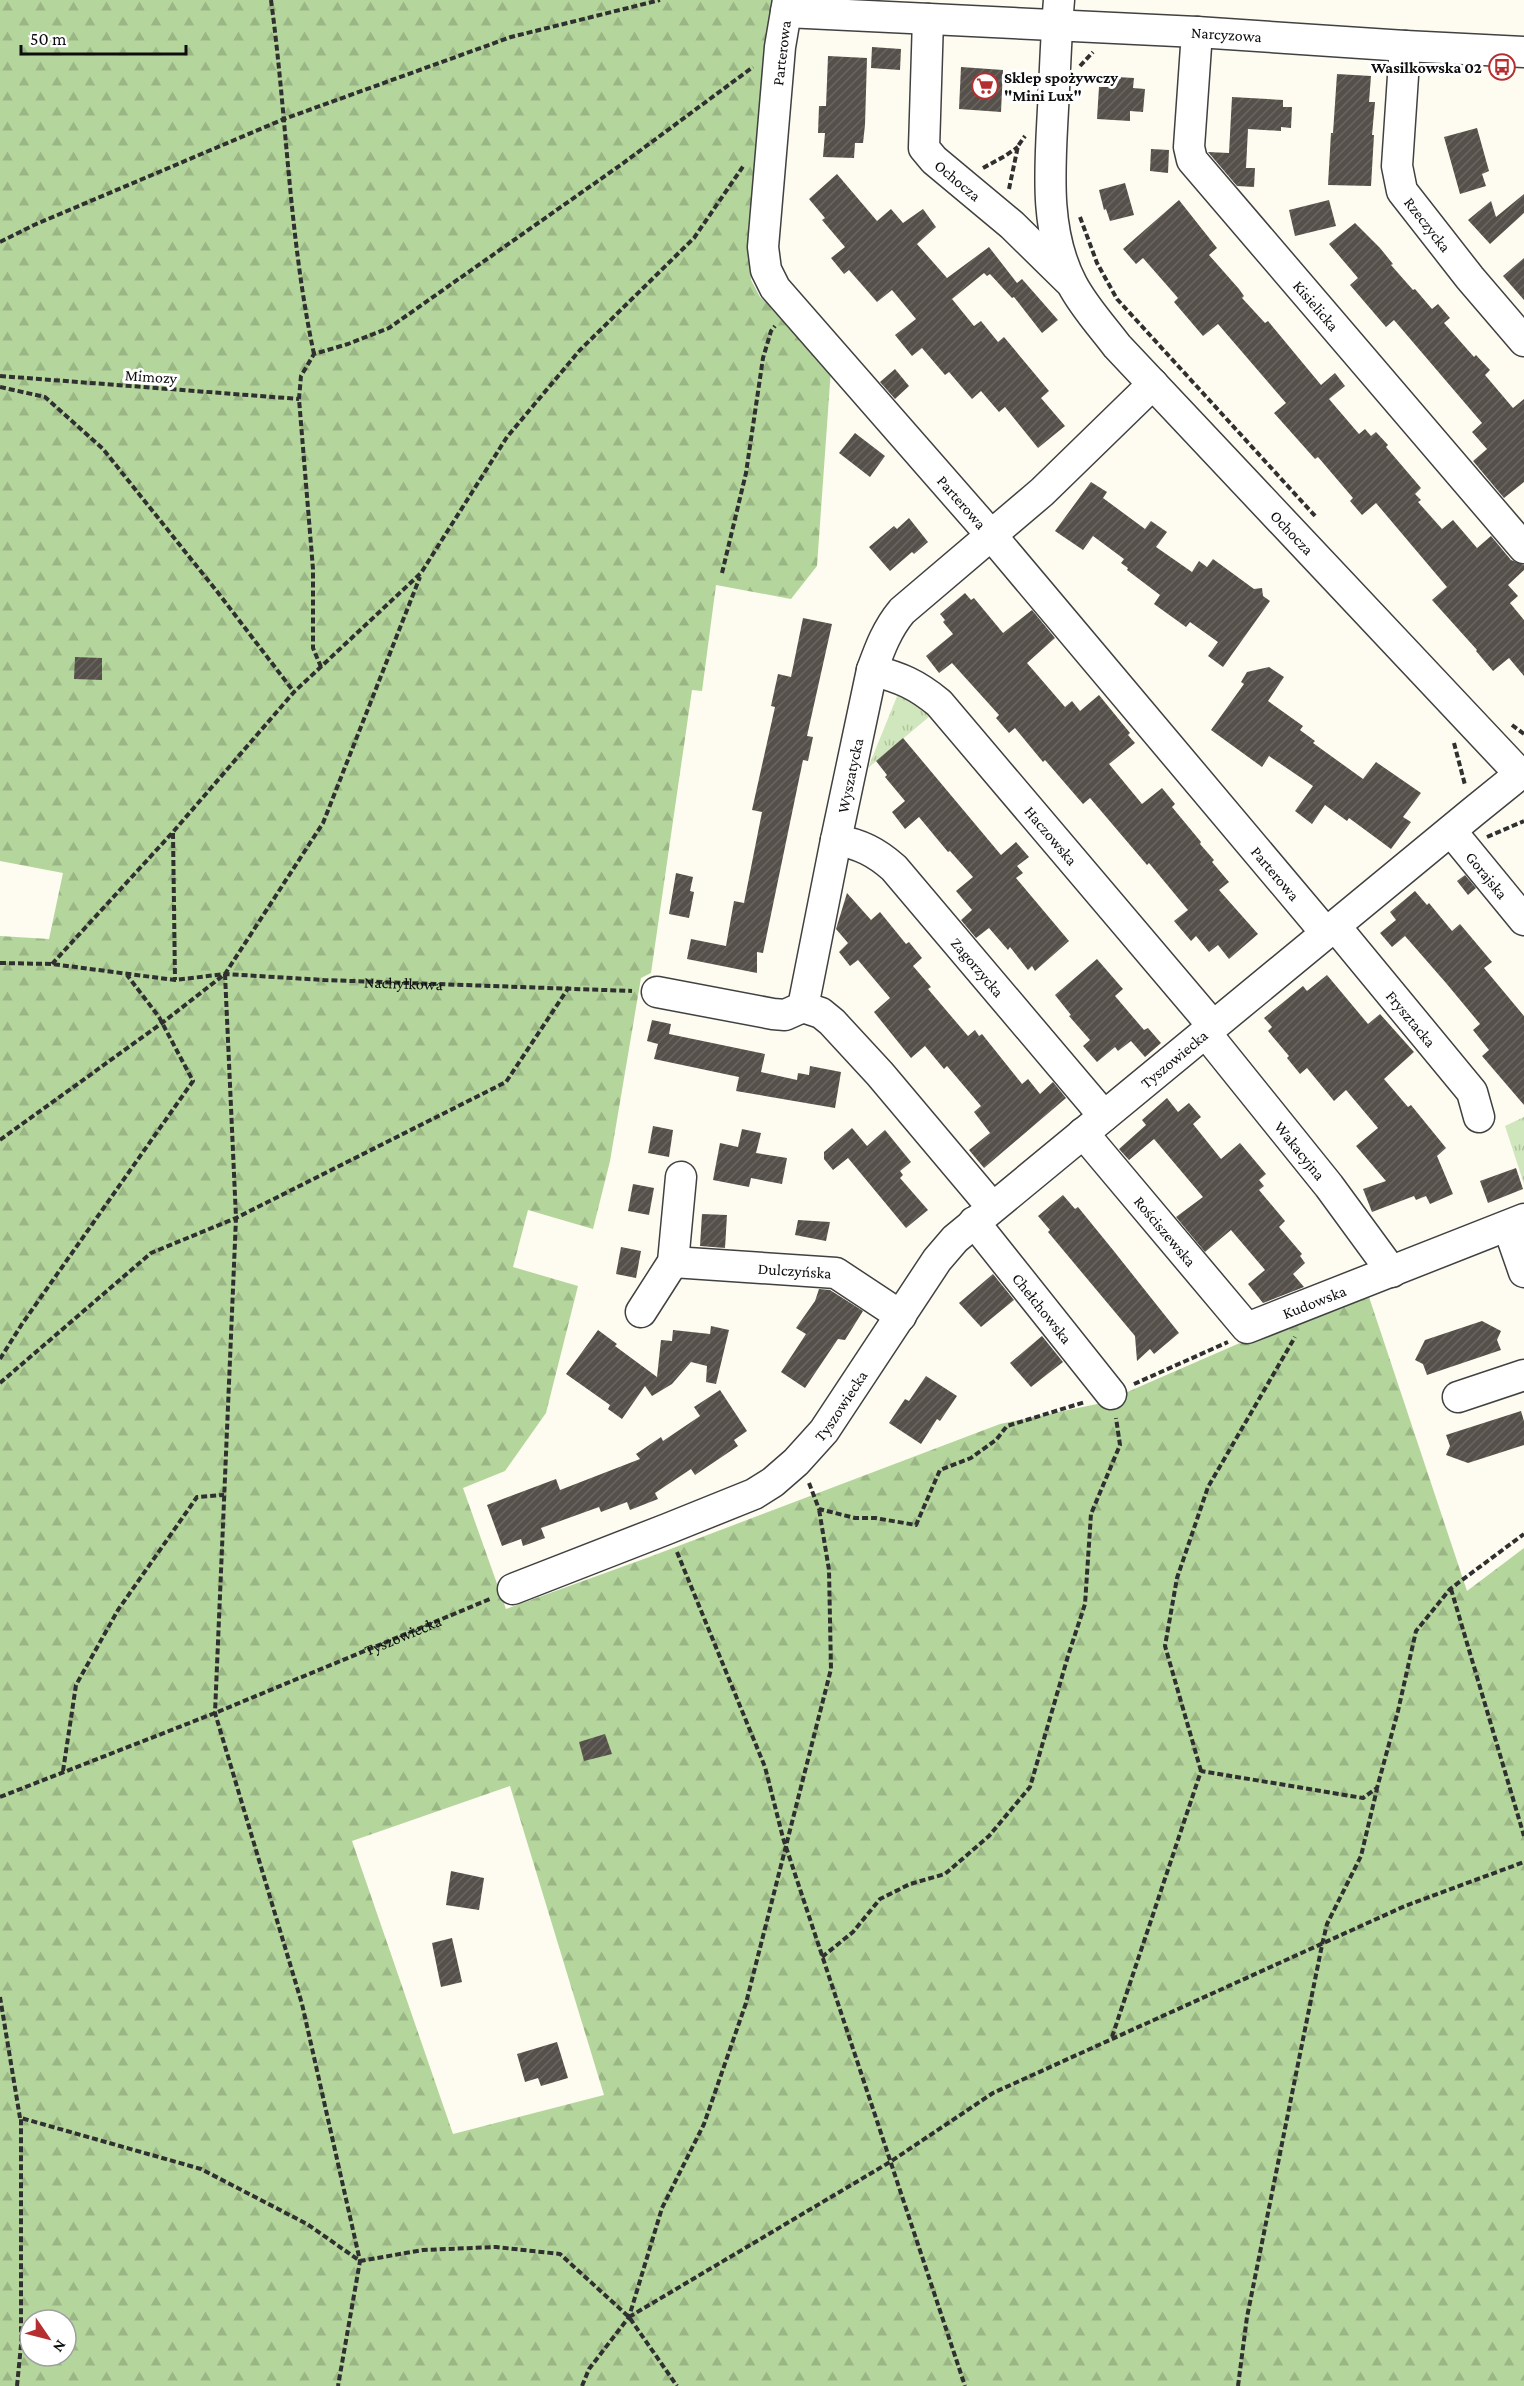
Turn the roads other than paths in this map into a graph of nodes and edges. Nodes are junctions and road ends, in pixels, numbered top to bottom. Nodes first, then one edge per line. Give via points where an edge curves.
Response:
1 (787, 6) edge
2 (924, 13) edge
3 (1058, 13) edge
4 (1197, 32) junction
5 (1406, 46) junction
6 (1524, 52) edge
7 (1072, 284) junction
8 (1524, 341) edge
9 (1153, 384) junction
10 (991, 535) junction
11 (1524, 548) edge
12 (872, 670) junction
13 (1522, 774) edge
14 (1462, 821) junction
15 (836, 840) junction
16 (1524, 920) edge
17 (1330, 929) junction
18 (657, 992) road end
19 (804, 1007) junction
20 (1209, 1029) junction
21 (1479, 1117) dead end
22 (1093, 1124) junction
23 (681, 1177) dead end
24 (983, 1214) junction
25 (1516, 1223) edge
26 (673, 1262) junction
27 (1392, 1272) junction
28 (1524, 1272) edge
29 (640, 1312) dead end
30 (901, 1316) junction
31 (1247, 1328) joint
32 (1524, 1375) edge
33 (1111, 1394) road end
34 (1458, 1397) dead end
35 (513, 1589) road end

1 - 2 street, Narcyzowa
1 - 10 street, Parterowa via 763,247 766,270 774,288
2 - 3 street, Narcyzowa
2 - 7 street, Ochocza via 924,148
3 - 4 street, Narcyzowa via 1095,28
3 - 7 street, Ochocza via 1050,175 1063,264
4 - 5 street, Narcyzowa
4 - 11 street, Kisielicka via 1189,147 1192,160
5 - 6 street, Narcyzowa
5 - 8 street, Rzeczycka via 1397,166 1402,190
7 - 9 street, Ochocza via 1118,346
9 - 10 street, Wyszatycka via 1042,492
9 - 13 street, Ochocza
10 - 12 street, Wyszatycka via 902,611 888,630
10 - 17 street, Parterowa
12 - 15 street, Wyszatycka
12 - 20 street, Haczowska via 902,678 939,704
13 - 14 street, Tyszowiecka
14 - 16 street, Gorajska
14 - 17 street, Tyszowiecka
15 - 19 street, Wyszatycka
15 - 22 street, Zagorzycka via 863,846 894,868
17 - 20 street, Tyszowiecka
17 - 21 street, Frysztacka via 1472,1092
18 - 19 street via 772,1014 785,1015
19 - 24 street via 832,1022 880,1074
20 - 22 street, Tyszowiecka
20 - 27 street, Wakacyjna
22 - 24 street, Tyszowiecka
22 - 31 street, Rościszewska
23 - 26 street
24 - 30 street, Tyszowiecka via 937,1260
24 - 33 street, Chełchowska
25 - 27 street, Kudowska
25 - 28 street
26 - 29 street
26 - 30 street, Dulczyńska via 836,1273
27 - 31 street, Kudowska
30 - 35 street, Tyszowiecka via 824,1431 773,1482 754,1494 667,1530
32 - 34 street

